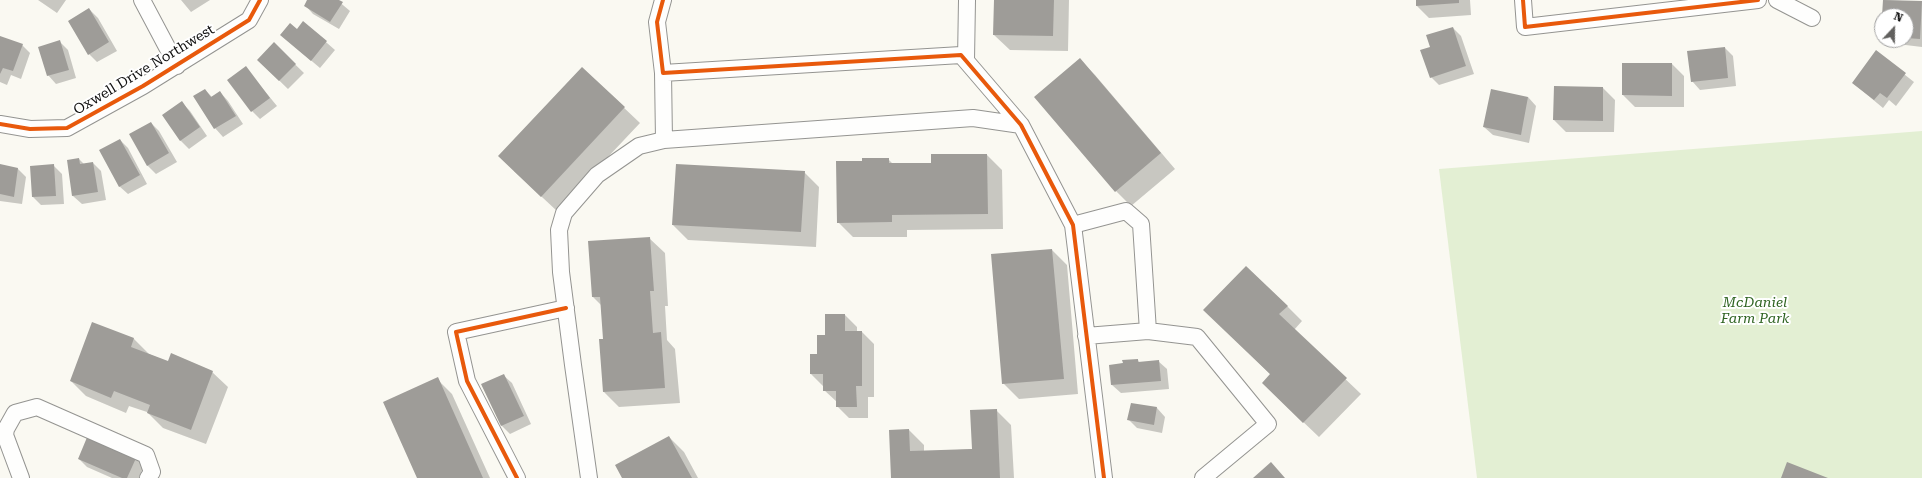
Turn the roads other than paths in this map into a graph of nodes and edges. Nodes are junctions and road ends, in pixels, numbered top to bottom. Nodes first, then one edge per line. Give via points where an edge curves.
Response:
1 (142, 0) edge
2 (260, 0) edge
3 (662, 0) edge
4 (967, 0) edge
5 (1523, 0) edge
6 (1758, 0) edge
7 (1777, 0) edge
8 (1812, 18) dead end
9 (966, 60) junction
10 (177, 66) junction
11 (663, 73) junction
12 (0, 124) edge
13 (1021, 125) junction
14 (664, 140) junction
15 (1073, 225) junction
16 (566, 308) junction
17 (1148, 331) junction
18 (1086, 336) junction
19 (21, 478) edge
20 (148, 478) edge
21 (518, 478) edge
22 (589, 478) edge
23 (1104, 478) edge
24 (1203, 478) edge

1 - 10 street
2 - 10 street, Oxwell Drive Northwest via 249,20
3 - 11 street via 658,22
4 - 9 street
5 - 6 street via 1525,27
7 - 8 street
9 - 11 street via 961,55
9 - 13 street
10 - 12 street, Oxwell Drive Northwest via 67,128 30,129
11 - 14 street
13 - 14 street via 973,118
13 - 15 street
14 - 16 street via 639,146 597,175 564,213 559,230
15 - 17 street via 1126,212 1141,224
15 - 18 street
16 - 21 street via 456,332 467,381
16 - 22 street
17 - 18 street
17 - 24 street via 1197,337 1268,424
18 - 23 street
19 - 20 street via 5,435 6,428 15,413 37,406 146,454 152,472

